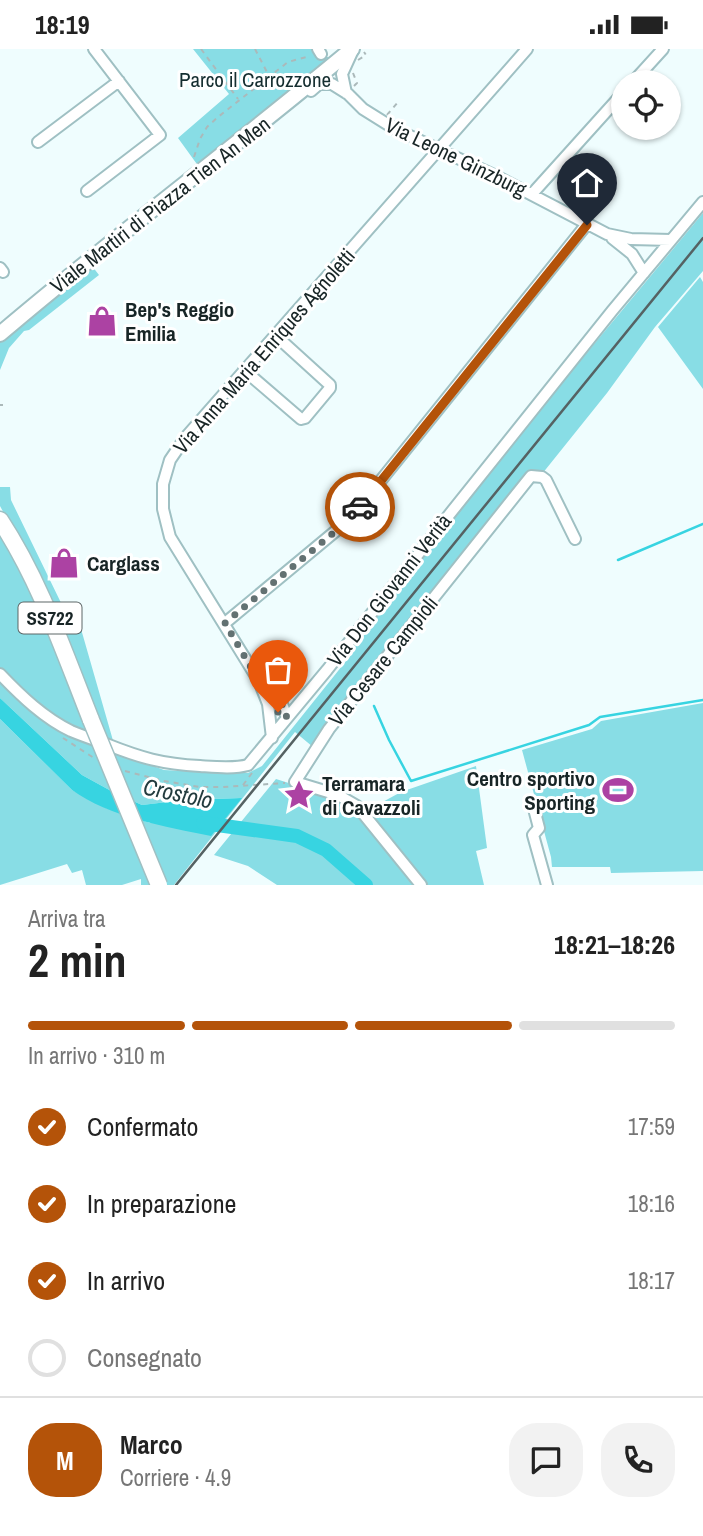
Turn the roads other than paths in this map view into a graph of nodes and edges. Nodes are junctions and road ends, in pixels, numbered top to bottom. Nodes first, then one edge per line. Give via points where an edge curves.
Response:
1 (94, 49) edge
2 (527, 49) edge
3 (663, 49) edge
4 (354, 53) edge
5 (644, 70) edge
6 (119, 81) junction
7 (347, 94) junction
8 (611, 106) edge
9 (274, 114) junction
10 (38, 142) dead end
11 (439, 150) junction
12 (87, 191) dead end
13 (532, 194) junction
14 (703, 202) edge
15 (587, 225) junction
16 (607, 234) junction
17 (671, 240) junction
18 (644, 273) junction
19 (0, 334) edge
20 (275, 335) junction
21 (244, 370) junction
22 (0, 520) edge
23 (575, 539) dead end
24 (225, 623) junction
25 (0, 674) edge
26 (309, 691) junction
27 (273, 700) junction
28 (287, 718) junction
29 (272, 738) junction
30 (533, 805) dead end
31 (159, 885) edge
32 (421, 885) edge
33 (547, 885) edge

1 - 6 street
2 - 11 street, Via Anna Maria Enriques Agnoletti
3 - 5 street
4 - 7 street via 342,74
4 - 9 main road, Viale Martiri di Piazza Tien An Men
6 - 10 street
6 - 12 street via 160,135
7 - 9 street, Via Leone Ginzburg via 332,84 319,84
7 - 11 street, Via Leone Ginzburg via 395,129
8 - 13 street
9 - 19 main road, Viale Martiri di Piazza Tien An Men
11 - 13 street, Via Leone Ginzburg
11 - 20 street, Via Anna Maria Enriques Agnoletti
13 - 15 street, Via Leone Ginzburg
14 - 17 street, Via Don Giovanni Verità
15 - 16 street, Via Leone Ginzburg
15 - 24 street via 349,520
16 - 17 street, Via Leone Ginzburg
16 - 18 street, Via Leone Ginzburg via 632,254
17 - 18 street, Via Don Giovanni Verità
18 - 26 street, Via Don Giovanni Verità
20 - 21 street, Via Anna Maria Enriques Agnoletti
20 - 21 street via 330,385 305,418
21 - 24 street, Via Anna Maria Enriques Agnoletti via 185,438 170,460 163,484 170,537
22 - 31 highway, SS722, bridge via 56,633
23 - 32 street, Via Cesare Campioli via 545,480 531,476 329,729 295,782 357,806
24 - 27 street, Via Anna Maria Enriques Agnoletti
25 - 29 street, Via Don Giovanni Verità via 45,715 71,730 154,761 243,767
26 - 27 street
26 - 28 street, Via Don Giovanni Verità
27 - 28 street
27 - 29 street, Via Anna Maria Enriques Agnoletti
28 - 29 street, Via Don Giovanni Verità
30 - 33 street via 539,828 533,835

